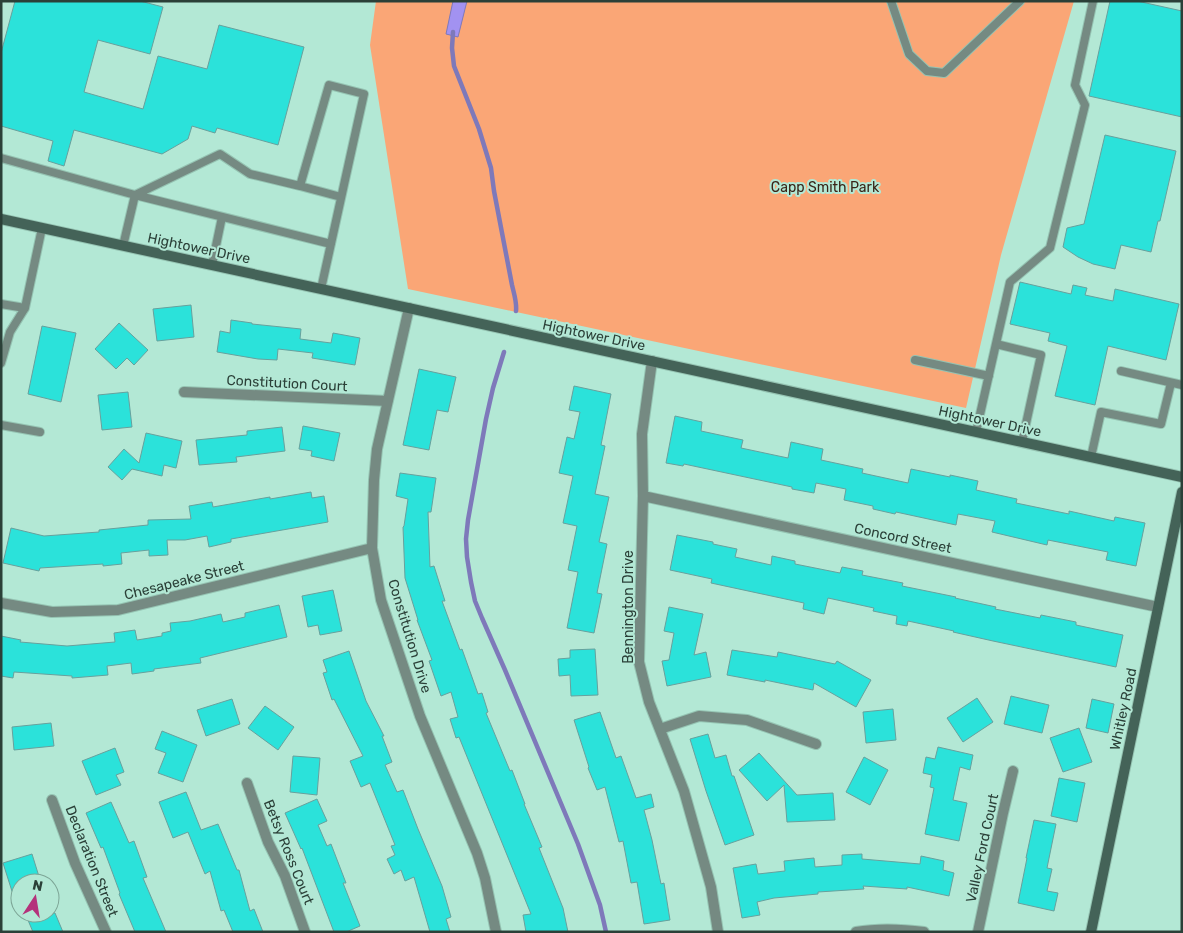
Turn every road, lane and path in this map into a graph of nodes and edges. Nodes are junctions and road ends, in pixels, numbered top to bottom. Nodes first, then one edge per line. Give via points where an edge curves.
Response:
1 (891, 1) edge
2 (1020, 1) edge
3 (1093, 1) edge
4 (1, 158) edge
5 (300, 186) junction
6 (135, 195) junction
7 (342, 197) junction
8 (222, 217) junction
9 (1, 220) edge
10 (42, 228) junction
11 (331, 244) junction
12 (123, 246) junction
13 (212, 265) junction
14 (321, 289) junction
15 (1, 304) edge
16 (25, 308) junction
17 (409, 308) junction
18 (996, 344) junction
19 (915, 360) dead end
20 (652, 362) junction
21 (1, 363) edge
22 (1121, 371) dead end
23 (989, 376) junction
24 (1171, 383) junction
25 (1182, 385) edge
26 (184, 392) dead end
27 (388, 402) junction
28 (1, 425) edge
29 (40, 432) dead end
30 (976, 432) junction
31 (1022, 442) junction
32 (1091, 457) junction
33 (1182, 477) edge
34 (1182, 492) edge
35 (643, 496) junction
36 (372, 548) junction
37 (1, 603) edge
38 (1158, 607) junction
39 (660, 729) junction
40 (816, 744) dead end
41 (1013, 771) dead end
42 (247, 782) dead end
43 (52, 800) dead end
44 (106, 932) edge
45 (305, 932) edge
46 (496, 932) edge
47 (718, 932) edge
48 (856, 932) edge
49 (924, 932) edge
50 (978, 932) edge
51 (1091, 932) edge

1 - 2 lane via 909,54 927,71 944,73
3 - 18 lane via 1075,85 1085,105 1050,248 1010,282
4 - 6 lane
5 - 6 lane via 250,174 220,154
5 - 7 lane
5 - 7 lane via 329,85 364,94
6 - 8 lane
6 - 12 lane
7 - 11 lane
8 - 11 lane
8 - 13 lane
9 - 10 main road, Hightower Drive
10 - 12 main road, Hightower Drive
10 - 16 lane
11 - 14 lane
12 - 13 main road, Hightower Drive
13 - 14 main road, Hightower Drive
14 - 17 main road, Hightower Drive
15 - 16 lane
16 - 21 lane via 10,332
17 - 20 main road, Hightower Drive
17 - 27 street, Constitution Drive
18 - 23 lane
18 - 31 lane via 1041,355
19 - 23 lane
20 - 30 main road, Hightower Drive
20 - 35 street, Bennington Drive via 642,434
22 - 24 lane
23 - 30 lane
24 - 25 lane
24 - 32 lane via 1161,424 1101,412
26 - 27 street, Constitution Court
27 - 36 street, Constitution Drive via 377,449
28 - 29 lane
30 - 31 main road, Hightower Drive
31 - 32 main road, Hightower Drive
32 - 33 main road, Hightower Drive
34 - 38 main road, Whitley Road
35 - 38 street, Concord Street
35 - 39 street, Bennington Drive via 639,662
36 - 37 street, Chesapeake Street via 118,610 52,612
36 - 46 street, Constitution Drive via 381,600 420,716 477,853
38 - 51 main road, Whitley Road
39 - 40 street via 699,716 747,720
39 - 47 street, Bennington Drive via 684,791 711,887
41 - 50 street, Valley Ford Court
42 - 45 street, Betsy Ross Court
43 - 44 street, Declaration Street
48 - 49 street via 873,929

